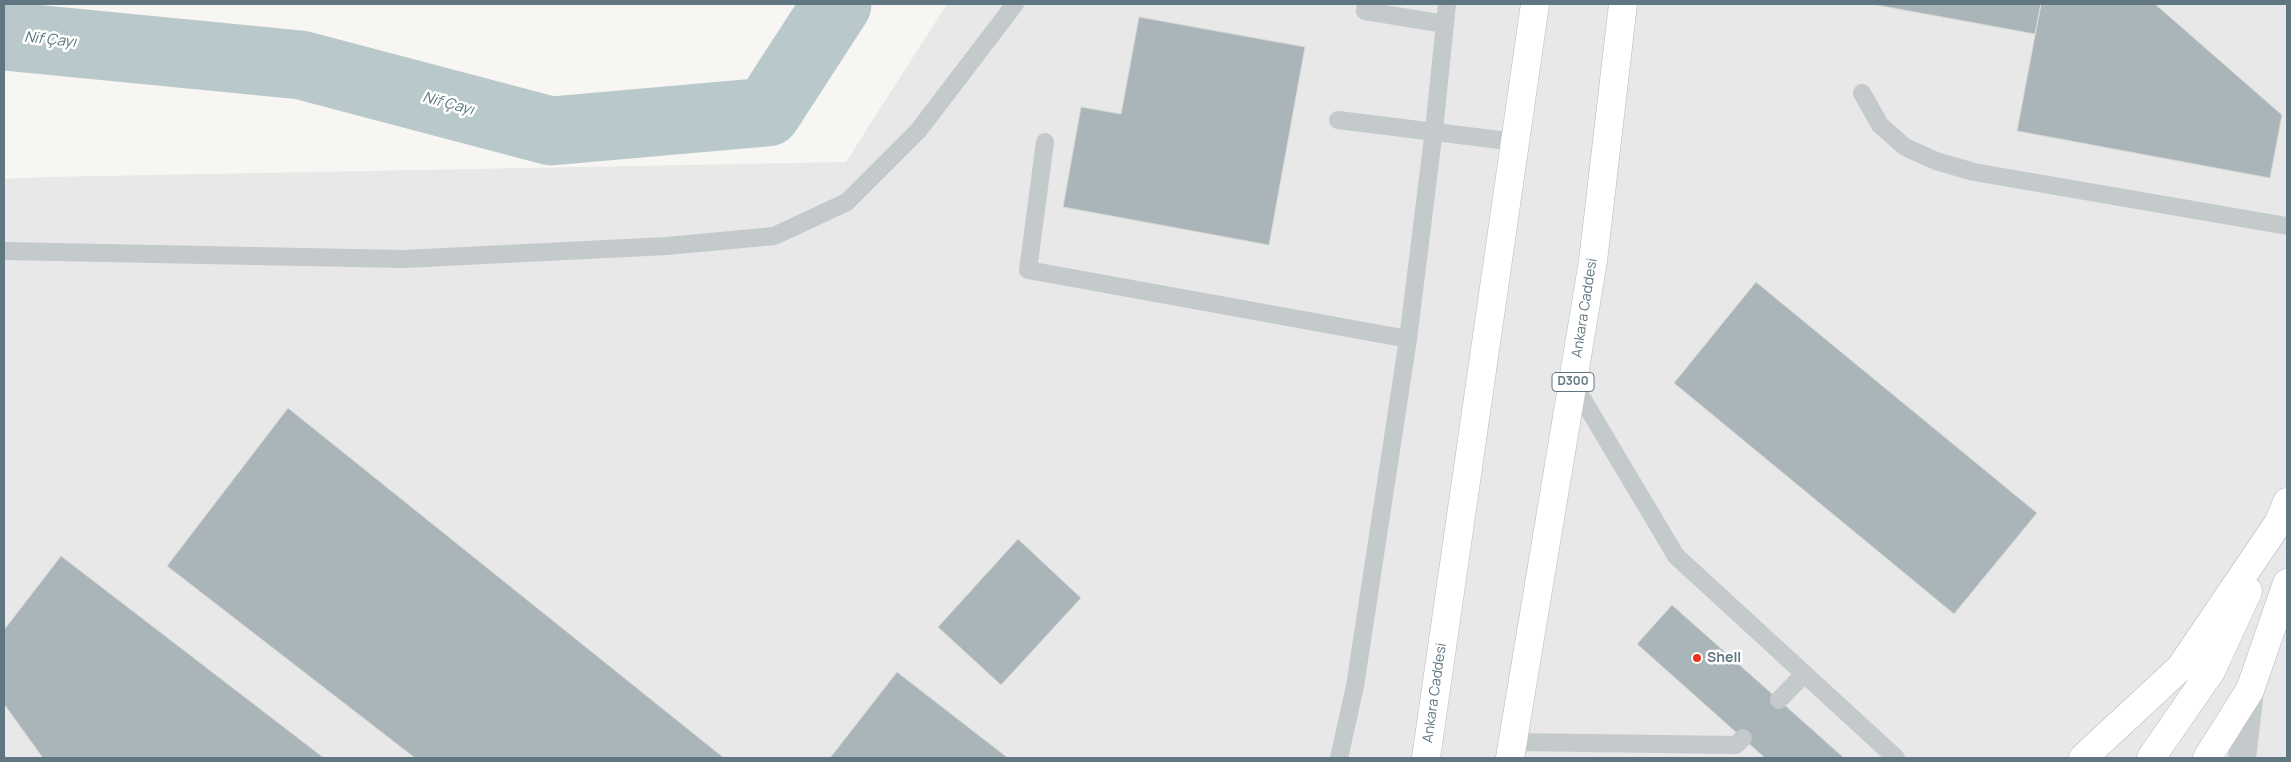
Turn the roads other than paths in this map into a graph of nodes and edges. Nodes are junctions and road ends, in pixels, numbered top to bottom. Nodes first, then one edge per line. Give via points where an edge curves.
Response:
1 (1015, 4) edge
2 (1366, 4) edge
3 (1447, 4) edge
4 (1535, 4) edge
5 (1623, 4) edge
6 (1445, 24) junction
7 (1862, 93) dead end
8 (1338, 120) dead end
9 (1434, 130) junction
10 (1045, 142) dead end
11 (1516, 142) junction
12 (2287, 226) edge
13 (4, 250) edge
14 (1408, 339) junction
15 (1573, 383) junction
16 (2283, 512) edge
17 (2287, 584) edge
18 (1804, 674) junction
19 (2250, 690) junction
20 (1779, 700) dead end
21 (1743, 738) dead end
22 (1512, 750) edge
23 (1339, 758) edge
24 (1426, 758) edge
25 (1896, 758) edge
26 (2083, 758) edge
27 (2151, 758) edge
28 (2207, 758) edge
29 (2242, 758) edge

1 - 13 lane via 918,131 847,202 774,236 667,246 404,259
2 - 6 lane via 1365,12
3 - 6 lane
4 - 11 highway, Ankara Caddesi
5 - 15 highway, Ankara Caddesi / D300 via 1593,261
6 - 9 lane
7 - 12 lane via 1880,125 1905,147 1936,161 1974,172
8 - 9 lane
9 - 11 lane
9 - 14 lane
10 - 14 lane via 1028,270
11 - 24 highway, Ankara Caddesi
14 - 23 lane via 1355,686
15 - 18 lane via 1676,556
15 - 22 highway, Ankara Caddesi / D300
16 - 26 highway via 2180,668
16 - 27 highway via 2211,671
17 - 19 highway
18 - 20 lane
18 - 25 lane
19 - 28 highway
19 - 29 street
21 - 22 lane via 1736,745

